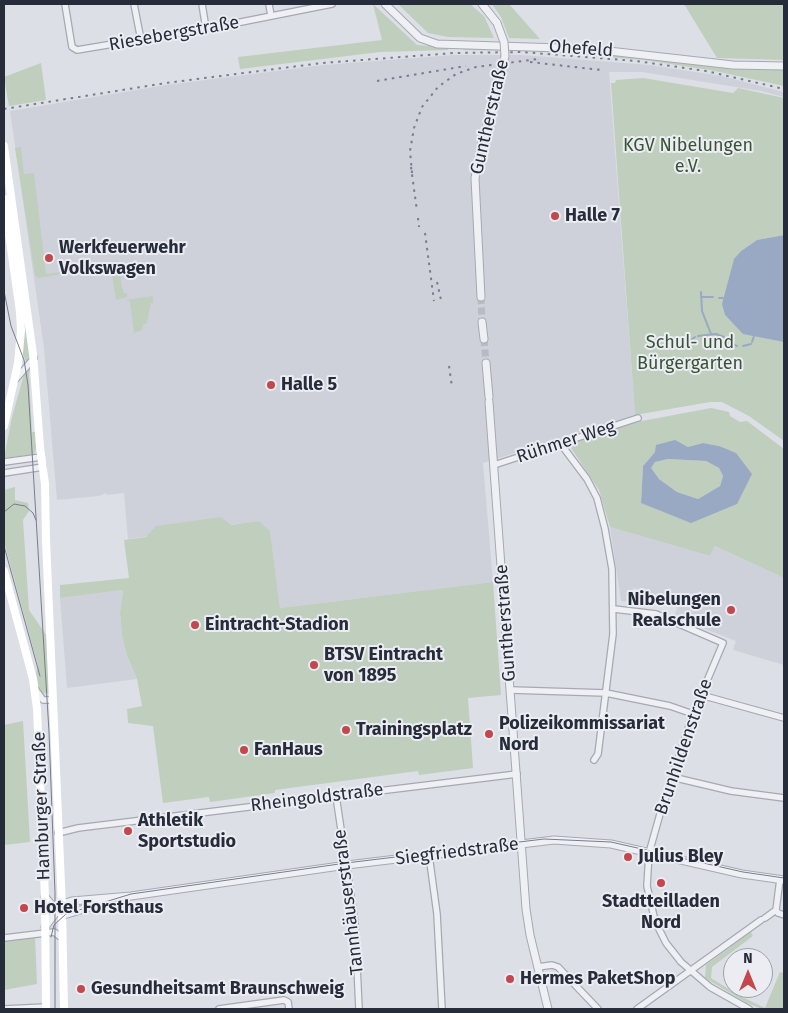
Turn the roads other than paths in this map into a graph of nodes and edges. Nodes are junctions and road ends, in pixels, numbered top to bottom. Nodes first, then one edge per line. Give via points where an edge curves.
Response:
1 (65, 4) edge
2 (134, 4) edge
3 (202, 4) edge
4 (269, 4) edge
5 (332, 4) edge
6 (482, 4) edge
7 (389, 5) edge
8 (271, 16) junction
9 (206, 28) junction
10 (141, 40) junction
11 (784, 66) edge
12 (4, 146) edge
13 (4, 199) edge
14 (481, 297) tunnel mouth
15 (482, 322) tunnel mouth
16 (484, 339) tunnel mouth
17 (34, 358) junction
18 (486, 363) tunnel mouth
19 (14, 381) junction
20 (638, 418) dead end
21 (4, 426) edge
22 (560, 443) junction
23 (41, 457) junction
24 (4, 462) edge
25 (494, 465) junction
26 (43, 467) junction
27 (4, 473) edge
28 (4, 571) edge
29 (614, 609) junction
30 (35, 686) junction
31 (511, 690) junction
32 (606, 693) junction
33 (701, 695) junction
34 (52, 700) junction
35 (693, 714) junction
36 (784, 718) edge
37 (594, 760) dead end
38 (517, 774) junction
39 (672, 777) junction
40 (336, 796) junction
41 (784, 798) edge
42 (58, 833) junction
43 (522, 843) junction
44 (649, 853) junction
45 (429, 855) junction
46 (346, 865) junction
47 (782, 879) edge
48 (46, 897) junction
49 (95, 902) junction
50 (60, 909) junction
51 (776, 910) junction
52 (784, 915) edge
53 (45, 930) junction
54 (4, 938) edge
55 (62, 938) junction
56 (538, 968) junction
57 (689, 971) junction
58 (46, 1008) edge
59 (4, 1009) edge
60 (64, 1009) edge
61 (220, 1009) edge
62 (289, 1009) edge
63 (359, 1009) edge
64 (442, 1009) edge
65 (548, 1009) edge
66 (598, 1009) edge
67 (636, 1009) edge
68 (749, 1009) edge

1 - 10 street, Riesebergstraße via 74,49
2 - 10 street
3 - 9 street
4 - 8 street
5 - 8 street, Riesebergstraße
6 - 14 street, Guntherstraße, bridge via 497,22 505,56 482,138 475,178
7 - 11 street, Ohefeld via 420,38 437,44 583,48 742,66
8 - 9 street, Riesebergstraße
9 - 10 street, Riesebergstraße
12 - 17 main road, Hamburger Straße
13 - 19 main road via 20,312 20,346
15 - 16 street
17 - 19 street
17 - 23 main road, Hamburger Straße
18 - 25 street, Guntherstraße
19 - 21 main road
20 - 22 street, Rühmer Weg
22 - 25 street, Rühmer Weg
22 - 29 street via 587,479 599,504 611,558
23 - 24 street
23 - 26 main road, Hamburger Straße
25 - 31 street, Guntherstraße
26 - 27 street
26 - 34 main road, Hamburger Straße
28 - 30 main road, Hamburger Straße
29 - 32 street
29 - 33 street, Brunhildenstraße via 656,614 723,643
30 - 34 street via 39,698
30 - 48 main road, Hamburger Straße
31 - 32 street
31 - 38 street, Guntherstraße
32 - 35 street
32 - 37 street via 598,754
33 - 35 street, Brunhildenstraße
33 - 36 street
34 - 42 main road, Hamburger Straße
35 - 39 street, Brunhildenstraße
38 - 40 street, Rheingoldstraße
38 - 43 street, Guntherstraße
39 - 41 street
39 - 44 street, Brunhildenstraße
40 - 42 street, Rheingoldstraße
40 - 46 street, Tannhäuserstraße
42 - 50 main road, Hamburger Straße
43 - 44 street, Siegfriedstraße via 580,840
43 - 45 street, Siegfriedstraße
43 - 56 street, Guntherstraße via 528,923
44 - 47 street, Siegfriedstraße via 742,874
44 - 57 street, Brunhildenstraße via 647,886 655,921 666,943
45 - 46 street, Siegfriedstraße
45 - 64 street via 437,914
46 - 49 street, Siegfriedstraße
46 - 63 street, Tannhäuserstraße via 355,923
47 - 51 street, Siegfriedstraße
48 - 50 street
48 - 53 main road, Hamburger Straße
49 - 50 street, Siegfriedstraße
49 - 50 street, Siegfriedstraße via 68,914
50 - 53 street
50 - 55 main road, Hamburger Straße
51 - 52 street
51 - 57 street
53 - 54 street
53 - 55 street
53 - 58 main road, Hamburger Straße
55 - 60 main road, Hamburger Straße
56 - 65 street, Guntherstraße
56 - 66 street via 558,967
57 - 67 street
57 - 68 street, Brunhildenstraße
58 - 59 street
61 - 62 street via 284,1000 288,1002

